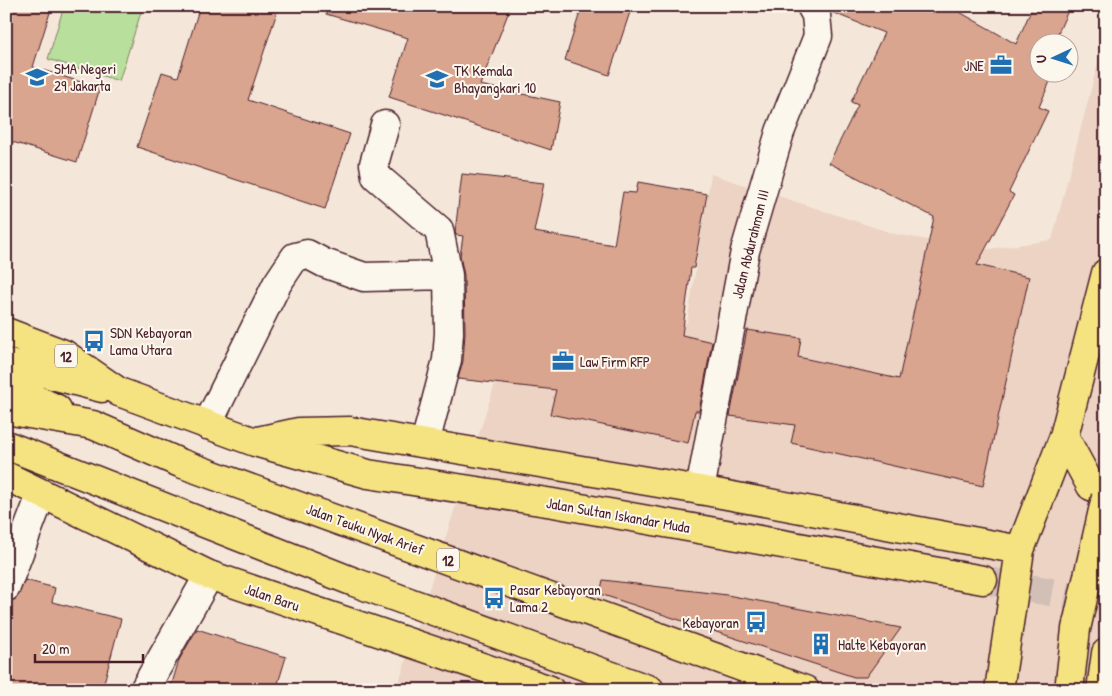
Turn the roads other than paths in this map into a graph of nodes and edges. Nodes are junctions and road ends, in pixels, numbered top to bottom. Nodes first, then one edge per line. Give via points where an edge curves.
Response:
1 (810, 6) edge
2 (386, 125) dead end
3 (1106, 273) edge
4 (448, 275) junction
5 (6, 332) edge
6 (6, 363) edge
7 (6, 386) edge
8 (119, 392) junction
9 (6, 410) edge
10 (93, 425) junction
11 (206, 425) junction
12 (1064, 436) junction
13 (255, 442) junction
14 (425, 443) junction
15 (6, 445) edge
16 (6, 476) edge
17 (700, 490) junction
18 (1106, 492) edge
19 (41, 495) junction
20 (1106, 497) edge
21 (1020, 550) junction
22 (209, 575) junction
23 (983, 580) tunnel mouth
24 (6, 587) edge
25 (1106, 653) edge
26 (144, 690) edge
27 (550, 690) edge
28 (650, 690) edge
29 (805, 690) edge
30 (999, 690) edge
31 (1069, 690) edge
32 (1101, 690) edge

1 - 17 street, Jalan Abdurahman III via 816,15 818,36 780,132 745,251
2 - 4 street via 374,164 376,176 439,230
3 - 12 main road
4 - 11 street via 364,277 307,254 295,257 277,284
4 - 14 street via 447,360
5 - 8 main road, 12 via 64,354
6 - 8 main road, 12
7 - 10 main road, 12
8 - 11 main road, 12
9 - 10 main road, Jalan Teuku Nyak Arief / 12
10 - 29 main road, Jalan Teuku Nyak Arief / 12 via 180,463
11 - 13 main road, 12
12 - 18 main road via 1091,486
12 - 21 main road
13 - 14 main road via 299,432 350,431
13 - 23 main road, Jalan Sultan Iskandar Muda / 12 via 368,474
14 - 17 main road
15 - 28 main road via 354,582
16 - 19 main road, Jalan Baru
17 - 21 main road
19 - 22 main road, Jalan Baru
19 - 24 street
20 - 31 main road, bridge via 1076,629
21 - 30 main road
22 - 26 street
22 - 27 main road, Jalan Baru
25 - 32 main road

